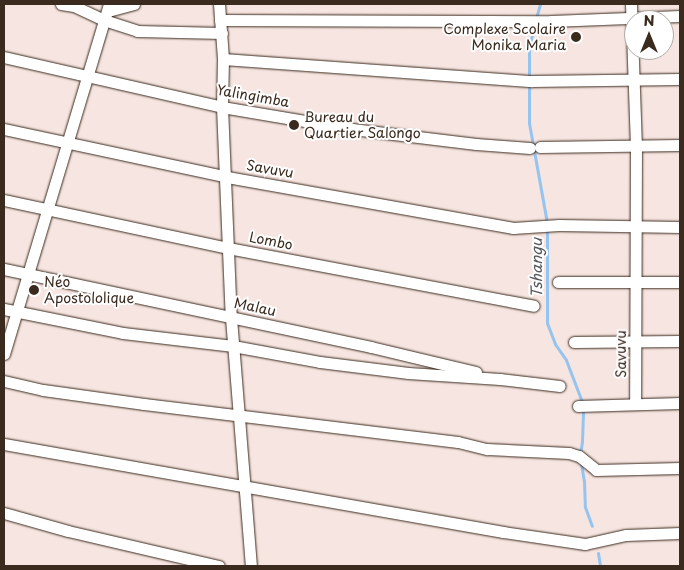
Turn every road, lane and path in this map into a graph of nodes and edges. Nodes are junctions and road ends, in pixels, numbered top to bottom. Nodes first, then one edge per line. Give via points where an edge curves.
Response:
1 (61, 4) edge
2 (134, 4) edge
3 (218, 4) edge
4 (73, 5) edge
5 (107, 12) edge
6 (624, 17) edge
7 (220, 20) junction
8 (222, 33) junction
9 (4, 56) edge
10 (223, 59) junction
11 (633, 60) edge
12 (89, 77) junction
13 (680, 79) edge
14 (634, 80) junction
15 (222, 107) junction
16 (4, 129) edge
17 (69, 143) junction
18 (636, 145) junction
19 (680, 145) edge
20 (226, 177) junction
21 (4, 200) edge
22 (49, 209) junction
23 (634, 226) junction
24 (680, 227) edge
25 (228, 248) junction
26 (4, 269) edge
27 (29, 274) junction
28 (558, 282) dead end
29 (680, 282) edge
30 (635, 283) junction
31 (534, 306) dead end
32 (4, 309) edge
33 (16, 312) junction
34 (231, 318) junction
35 (680, 341) edge
36 (574, 342) dead end
37 (636, 342) junction
38 (233, 346) junction
39 (4, 354) edge
40 (500, 379) junction
41 (4, 381) edge
42 (560, 386) dead end
43 (680, 403) edge
44 (635, 404) junction
45 (578, 406) dead end
46 (238, 416) junction
47 (4, 444) edge
48 (680, 468) edge
49 (244, 486) junction
50 (4, 513) edge
51 (680, 533) edge
52 (219, 566) edge
53 (251, 566) edge

1 - 4 street
2 - 5 street
3 - 7 street
4 - 5 street
5 - 8 street via 137,31
5 - 12 street
6 - 7 street via 551,21
7 - 8 street
8 - 10 street
9 - 12 street, Yalingimba
10 - 14 street via 530,81
10 - 15 street
11 - 14 street, Savuvu
12 - 15 street, Yalingimba
12 - 17 street
13 - 14 street
14 - 18 street, Savuvu
15 - 18 street, Yalingimba via 352,129 476,144 535,147
15 - 20 street
16 - 17 street, Savuvu
17 - 20 street, Savuvu
17 - 22 street
18 - 19 street, Yalingimba
18 - 23 street, Savuvu
20 - 23 street, Savuvu via 513,228
20 - 25 street
21 - 22 street, Lombo
22 - 25 street, Lombo
22 - 27 street
23 - 24 street, Savuvu
23 - 30 street, Savuvu
25 - 31 street, Lombo
25 - 34 street
26 - 27 street, Malau
27 - 33 street
27 - 34 street, Malau
28 - 30 street
29 - 30 street
30 - 37 street, Savuvu
32 - 33 street
33 - 38 street via 123,333
33 - 39 street
34 - 38 street
34 - 40 street, Malau via 433,361
35 - 37 street
36 - 37 street
37 - 44 street, Savuvu
38 - 40 street via 388,371
38 - 46 street
40 - 42 street
41 - 46 street via 52,392
43 - 44 street
44 - 45 street
46 - 48 street via 458,442 488,449 569,453 579,456 596,470
46 - 49 street
47 - 49 street
49 - 51 street via 585,544 626,535
49 - 53 street
50 - 52 street

